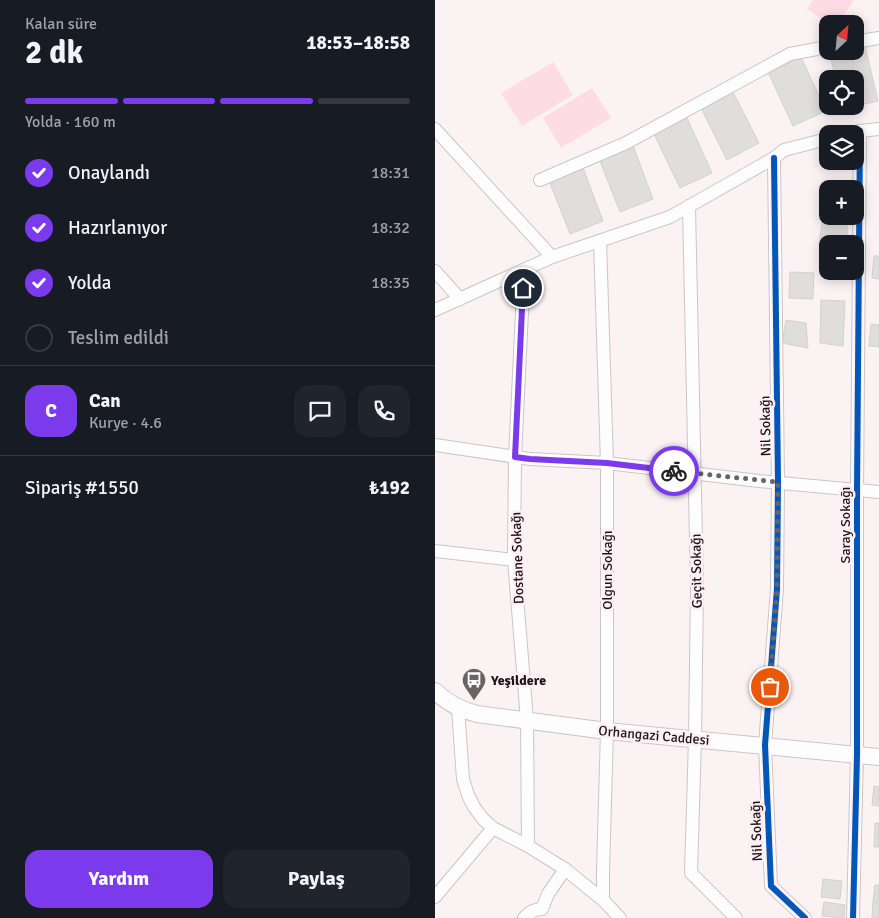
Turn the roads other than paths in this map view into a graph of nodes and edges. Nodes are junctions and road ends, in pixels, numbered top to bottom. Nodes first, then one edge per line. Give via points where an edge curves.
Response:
1 (879, 38) edge
2 (864, 40) edge
3 (819, 49) edge
4 (435, 129) edge
5 (879, 129) edge
6 (864, 131) edge
7 (819, 141) edge
8 (774, 158) junction
9 (855, 170) edge
10 (540, 180) dead end
11 (689, 206) junction
12 (600, 241) junction
13 (552, 257) junction
14 (524, 270) junction
15 (435, 271) edge
16 (460, 299) junction
17 (435, 310) edge
18 (435, 445) edge
19 (515, 457) junction
20 (607, 463) junction
21 (694, 474) junction
22 (778, 482) junction
23 (857, 490) junction
24 (879, 492) edge
25 (435, 551) edge
26 (514, 560) junction
27 (435, 691) edge
28 (459, 708) junction
29 (527, 720) junction
30 (607, 731) junction
31 (695, 739) junction
32 (765, 745) junction
33 (857, 755) junction
34 (879, 757) edge
35 (493, 828) junction
36 (529, 846) junction
37 (565, 869) junction
38 (435, 896) edge
39 (603, 900) junction
40 (540, 914) edge
41 (525, 918) edge
42 (620, 918) edge
43 (736, 918) edge
44 (805, 918) edge
45 (853, 918) edge

1 - 2 street
3 - 10 street via 790,54 626,143
4 - 13 street
5 - 6 street
7 - 8 street via 784,150
8 - 11 street
8 - 22 street, Nil Sokağı
9 - 23 street, Saray Sokağı
11 - 12 street via 670,217
11 - 21 street, Geçit Sokağı
12 - 13 street
12 - 20 street, Olgun Sokağı
13 - 14 street
14 - 16 street
14 - 19 street, Dostane Sokağı
15 - 16 street
16 - 17 street
18 - 19 street
19 - 20 street
19 - 26 street, Dostane Sokağı
20 - 21 street
20 - 30 street, Olgun Sokağı
21 - 22 street
21 - 31 street, Geçit Sokağı via 697,588
22 - 23 street
22 - 32 street, Nil Sokağı via 777,589
23 - 24 street
23 - 33 street, Saray Sokağı
25 - 26 street
26 - 29 street, Dostane Sokağı
27 - 28 street, Orhangazi Caddesi
28 - 29 street, Orhangazi Caddesi via 477,714
28 - 35 street via 463,779 474,807
29 - 30 street, Orhangazi Caddesi
29 - 36 street, Dostane Sokağı
30 - 31 street, Orhangazi Caddesi
30 - 39 street, Olgun Sokağı
31 - 32 street, Orhangazi Caddesi
31 - 43 street, Geçit Sokağı via 691,873
32 - 33 street, Orhangazi Caddesi
32 - 44 street, Nil Sokağı via 771,886
33 - 34 street, Orhangazi Caddesi
33 - 45 street, Saray Sokağı
35 - 36 street
35 - 38 street
36 - 37 street
37 - 39 street
37 - 40 street via 548,894
39 - 42 street
40 - 41 street via 533,911

